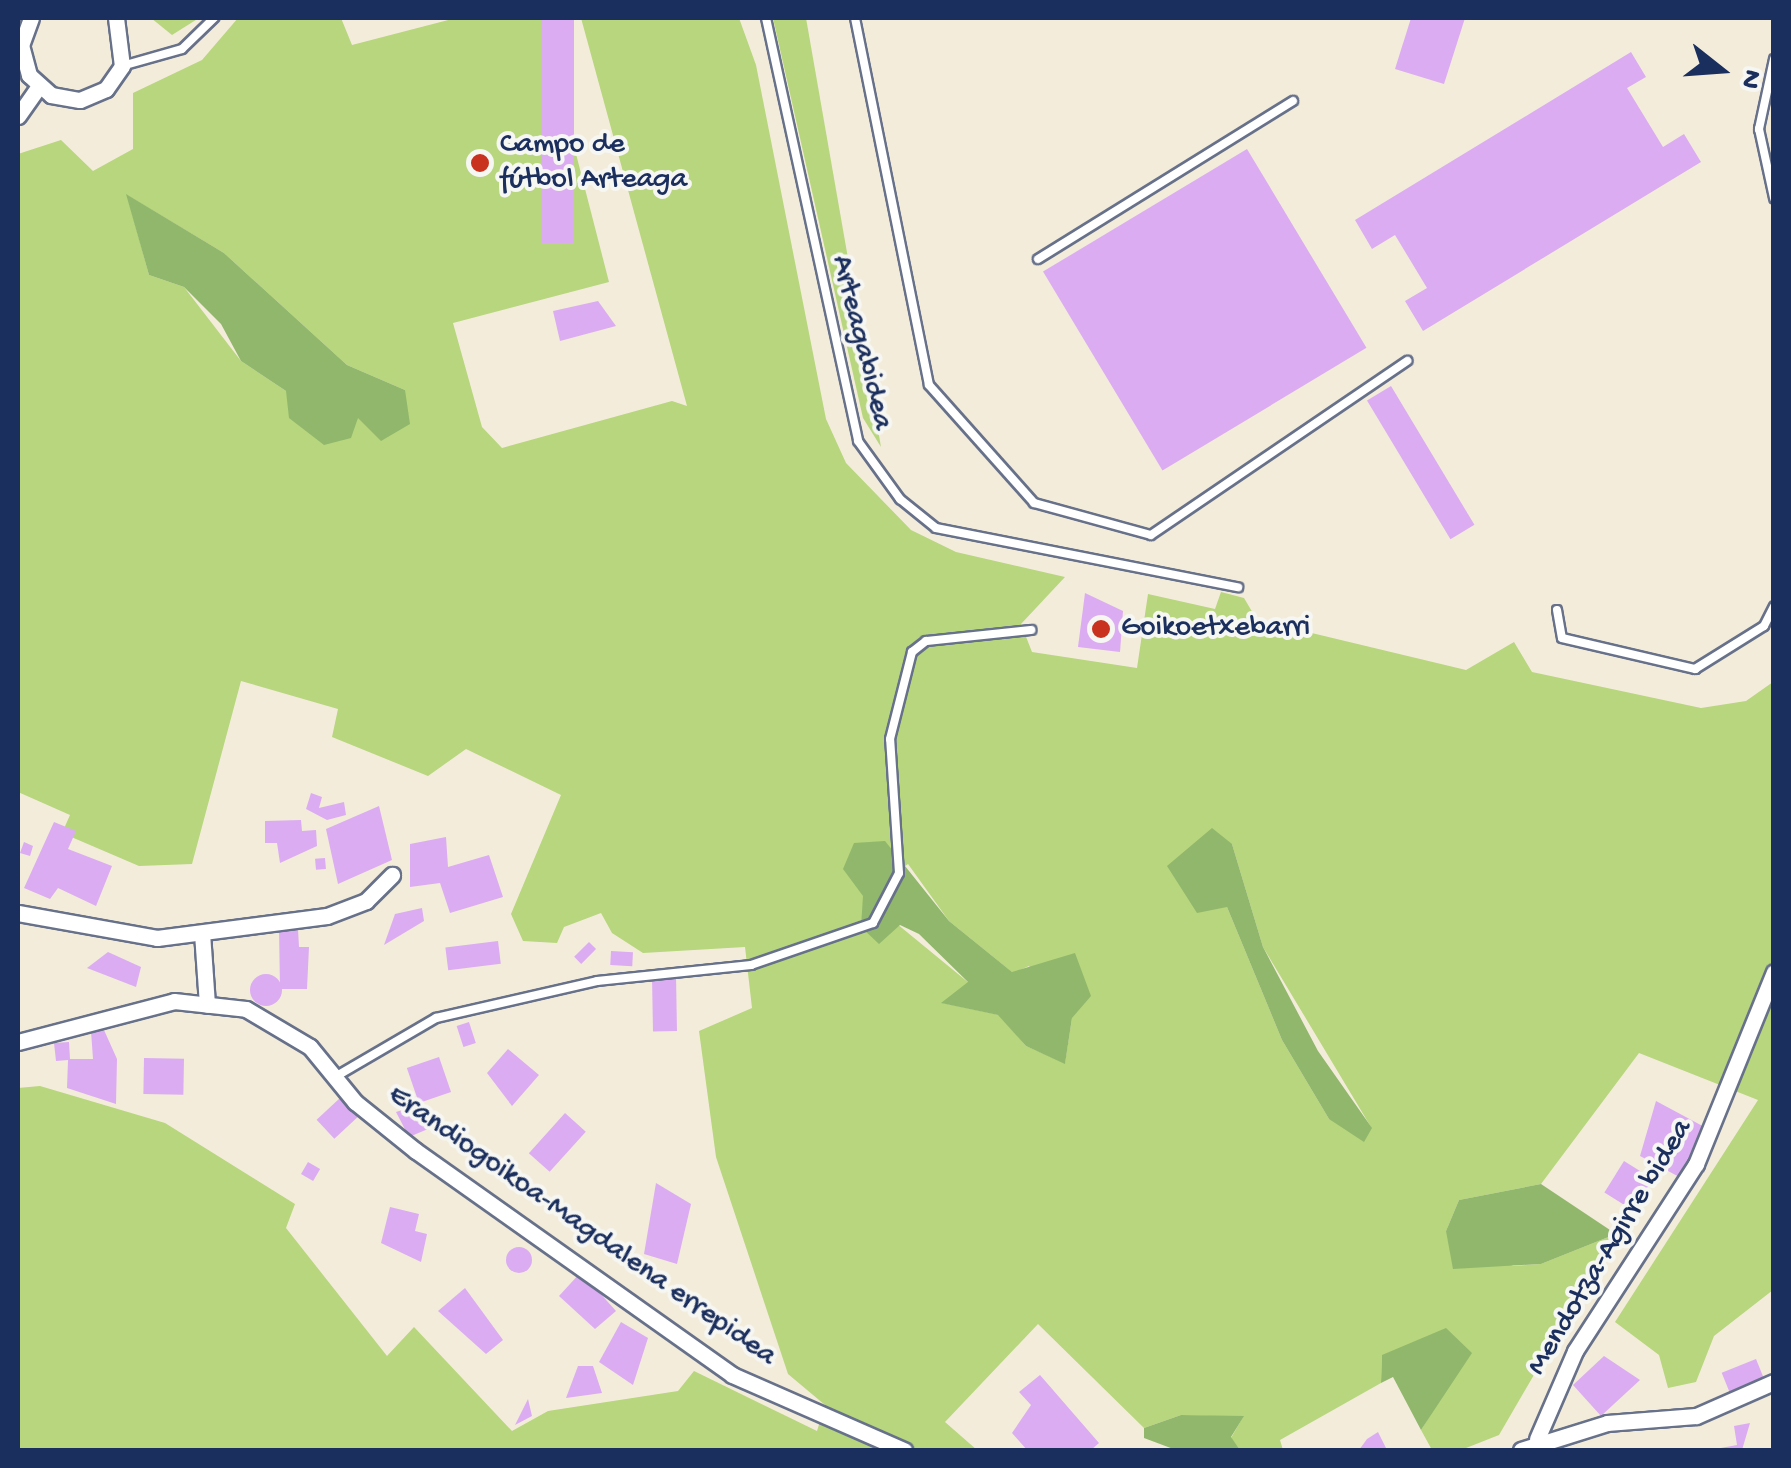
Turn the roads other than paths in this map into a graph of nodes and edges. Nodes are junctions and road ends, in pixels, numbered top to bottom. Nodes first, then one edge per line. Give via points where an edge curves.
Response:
1 (214, 18) edge
2 (766, 18) edge
3 (854, 18) edge
4 (122, 22) edge
5 (24, 25) edge
6 (1774, 59) edge
7 (122, 66) junction
8 (38, 87) junction
9 (1293, 101) dead end
10 (18, 116) edge
11 (1774, 198) edge
12 (1038, 258) dead end
13 (1407, 361) dead end
14 (1238, 587) dead end
15 (1774, 606) edge
16 (1557, 610) dead end
17 (1031, 630) dead end
18 (392, 874) dead end
19 (18, 913) edge
20 (202, 933) junction
21 (1774, 972) edge
22 (207, 1005) junction
23 (18, 1042) edge
24 (335, 1077) junction
25 (1774, 1382) edge
26 (1537, 1438) junction
27 (904, 1450) edge
28 (1521, 1450) edge

1 - 7 lane via 182,49
2 - 14 lane, Arteagabidea via 858,441 900,499 936,528
3 - 13 lane via 929,385 1034,503 1151,535
4 - 7 street
5 - 8 street via 23,60
6 - 11 lane via 1759,128
7 - 8 street via 106,88 80,100
8 - 10 street
9 - 12 lane
15 - 16 lane via 1764,626 1695,669 1562,638
17 - 24 lane via 926,641 912,652 890,739 899,873 873,922 752,965 597,980 436,1018
18 - 20 street via 366,901 328,916
19 - 20 street via 157,938
20 - 22 street
21 - 26 street, Mendotza-Agirre bidea via 1709,1138 1575,1351
22 - 23 street, Erandiogoikoa-Magdalena errepidea via 174,1001
22 - 24 street, Erandiogoikoa-Magdalena errepidea via 246,1009 310,1046
24 - 27 street, Erandiogoikoa-Magdalena errepidea via 416,1151 732,1375
25 - 26 street via 1696,1416
26 - 28 street

